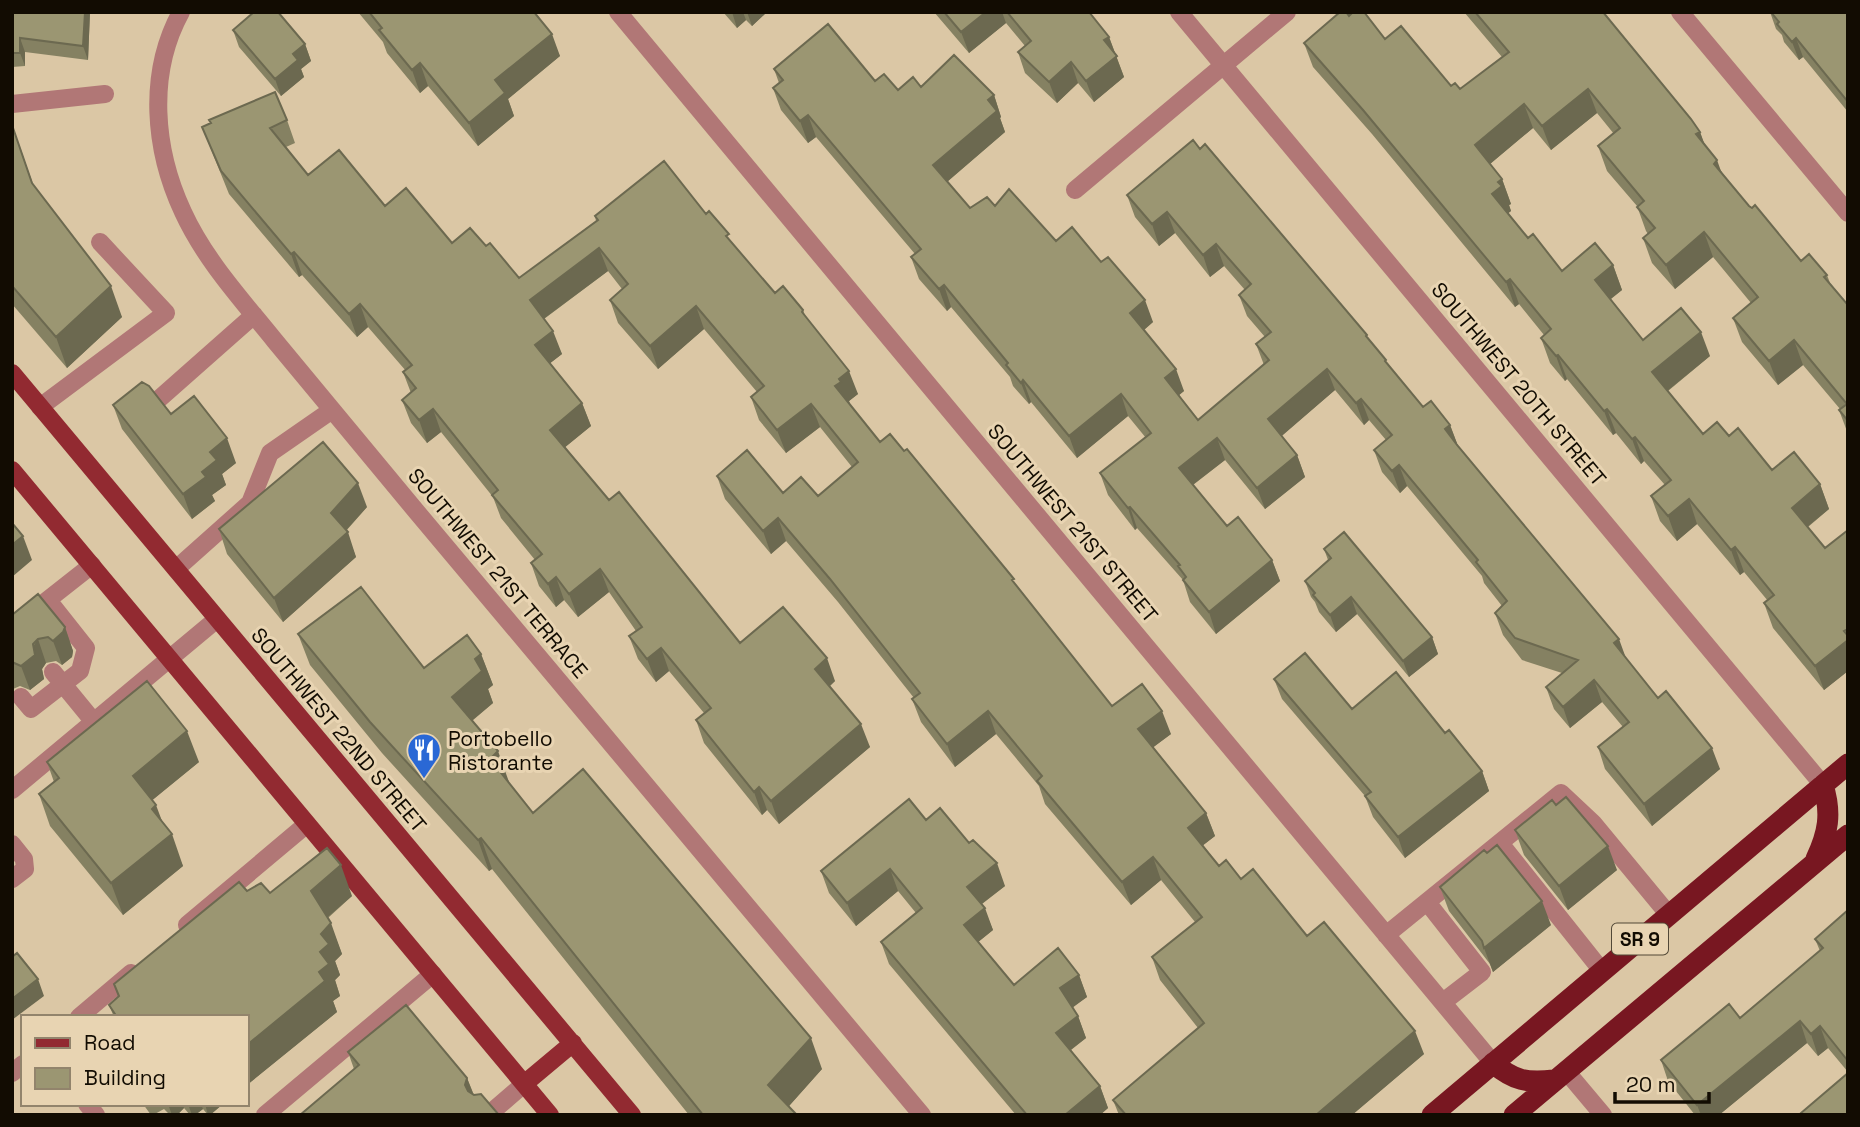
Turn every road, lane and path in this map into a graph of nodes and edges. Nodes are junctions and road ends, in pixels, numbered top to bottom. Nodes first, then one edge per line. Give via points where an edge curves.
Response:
1 (618, 12) edge
2 (1179, 12) edge
3 (1287, 12) edge
4 (1680, 12) edge
5 (179, 13) edge
6 (1224, 66) junction
7 (105, 94) dead end
8 (12, 104) edge
9 (1075, 190) dead end
10 (1848, 213) edge
11 (100, 242) dead end
12 (254, 316) junction
13 (12, 373) edge
14 (159, 399) edge
15 (40, 407) junction
16 (332, 410) junction
17 (12, 470) edge
18 (92, 565) junction
19 (176, 569) junction
20 (48, 600) junction
21 (218, 619) junction
22 (18, 629) edge
23 (170, 659) junction
24 (58, 678) junction
25 (21, 697) dead end
26 (94, 722) junction
27 (1848, 764) edge
28 (1823, 785) junction
29 (12, 790) edge
30 (307, 824) junction
31 (1848, 835) edge
32 (1500, 843) junction
33 (12, 844) edge
34 (1813, 864) junction
35 (12, 879) edge
36 (1427, 902) junction
37 (1669, 915) junction
38 (1386, 935) junction
39 (174, 937) edge
40 (142, 963) edge
41 (1602, 971) junction
42 (433, 974) junction
43 (1443, 1002) junction
44 (81, 1015) edge
45 (573, 1043) junction
46 (1493, 1063) junction
47 (1560, 1076) junction
48 (524, 1084) junction
49 (265, 1115) edge
50 (488, 1115) edge
51 (550, 1115) edge
52 (632, 1115) edge
53 (922, 1115) edge
54 (1432, 1115) edge
55 (1514, 1115) edge
56 (1603, 1115) edge

1 - 38 street, SOUTHWEST 21ST STREET
2 - 6 street, SOUTHWEST 20TH STREET
3 - 6 street
4 - 10 street
5 - 12 street, SOUTHWEST 21ST TERRACE via 163,58 158,91 160,139 169,179 199,243
6 - 9 street
6 - 28 street, SOUTHWEST 20TH STREET
7 - 8 street
11 - 15 street via 166,313
12 - 14 street
12 - 16 street, SOUTHWEST 21ST TERRACE
13 - 15 main road, SOUTHWEST 22ND STREET
15 - 19 main road, SOUTHWEST 22ND STREET
16 - 19 street via 270,453 250,503
16 - 53 street, SOUTHWEST 21ST TERRACE
17 - 18 main road
18 - 20 street
18 - 23 main road
19 - 21 main road, SOUTHWEST 22ND STREET
20 - 22 street
20 - 24 street via 86,648 80,671
21 - 23 street
21 - 45 main road, SOUTHWEST 22ND STREET
23 - 26 street
23 - 30 main road
24 - 25 street via 31,709
24 - 26 street
26 - 29 street
27 - 28 highway, SR 9
28 - 34 highway via 1830,817 1827,836
28 - 37 highway, SR 9
30 - 39 street
30 - 42 main road
31 - 34 highway, SR 9
32 - 36 street
32 - 37 street via 1561,793 1593,822
32 - 41 street
33 - 35 street via 24,869
34 - 47 highway, SR 9
36 - 38 street
36 - 43 street via 1482,972
37 - 41 highway, SR 9
38 - 43 street, SOUTHWEST 21ST STREET
40 - 44 street
41 - 46 highway, SR 9
42 - 48 main road
42 - 49 street
43 - 46 street, SOUTHWEST 21ST STREET
45 - 48 main road
45 - 52 main road, SOUTHWEST 22ND STREET
46 - 47 highway via 1507,1074 1535,1083
46 - 54 highway, SR 9
47 - 55 highway, SR 9
47 - 56 street
48 - 50 street
48 - 51 main road

